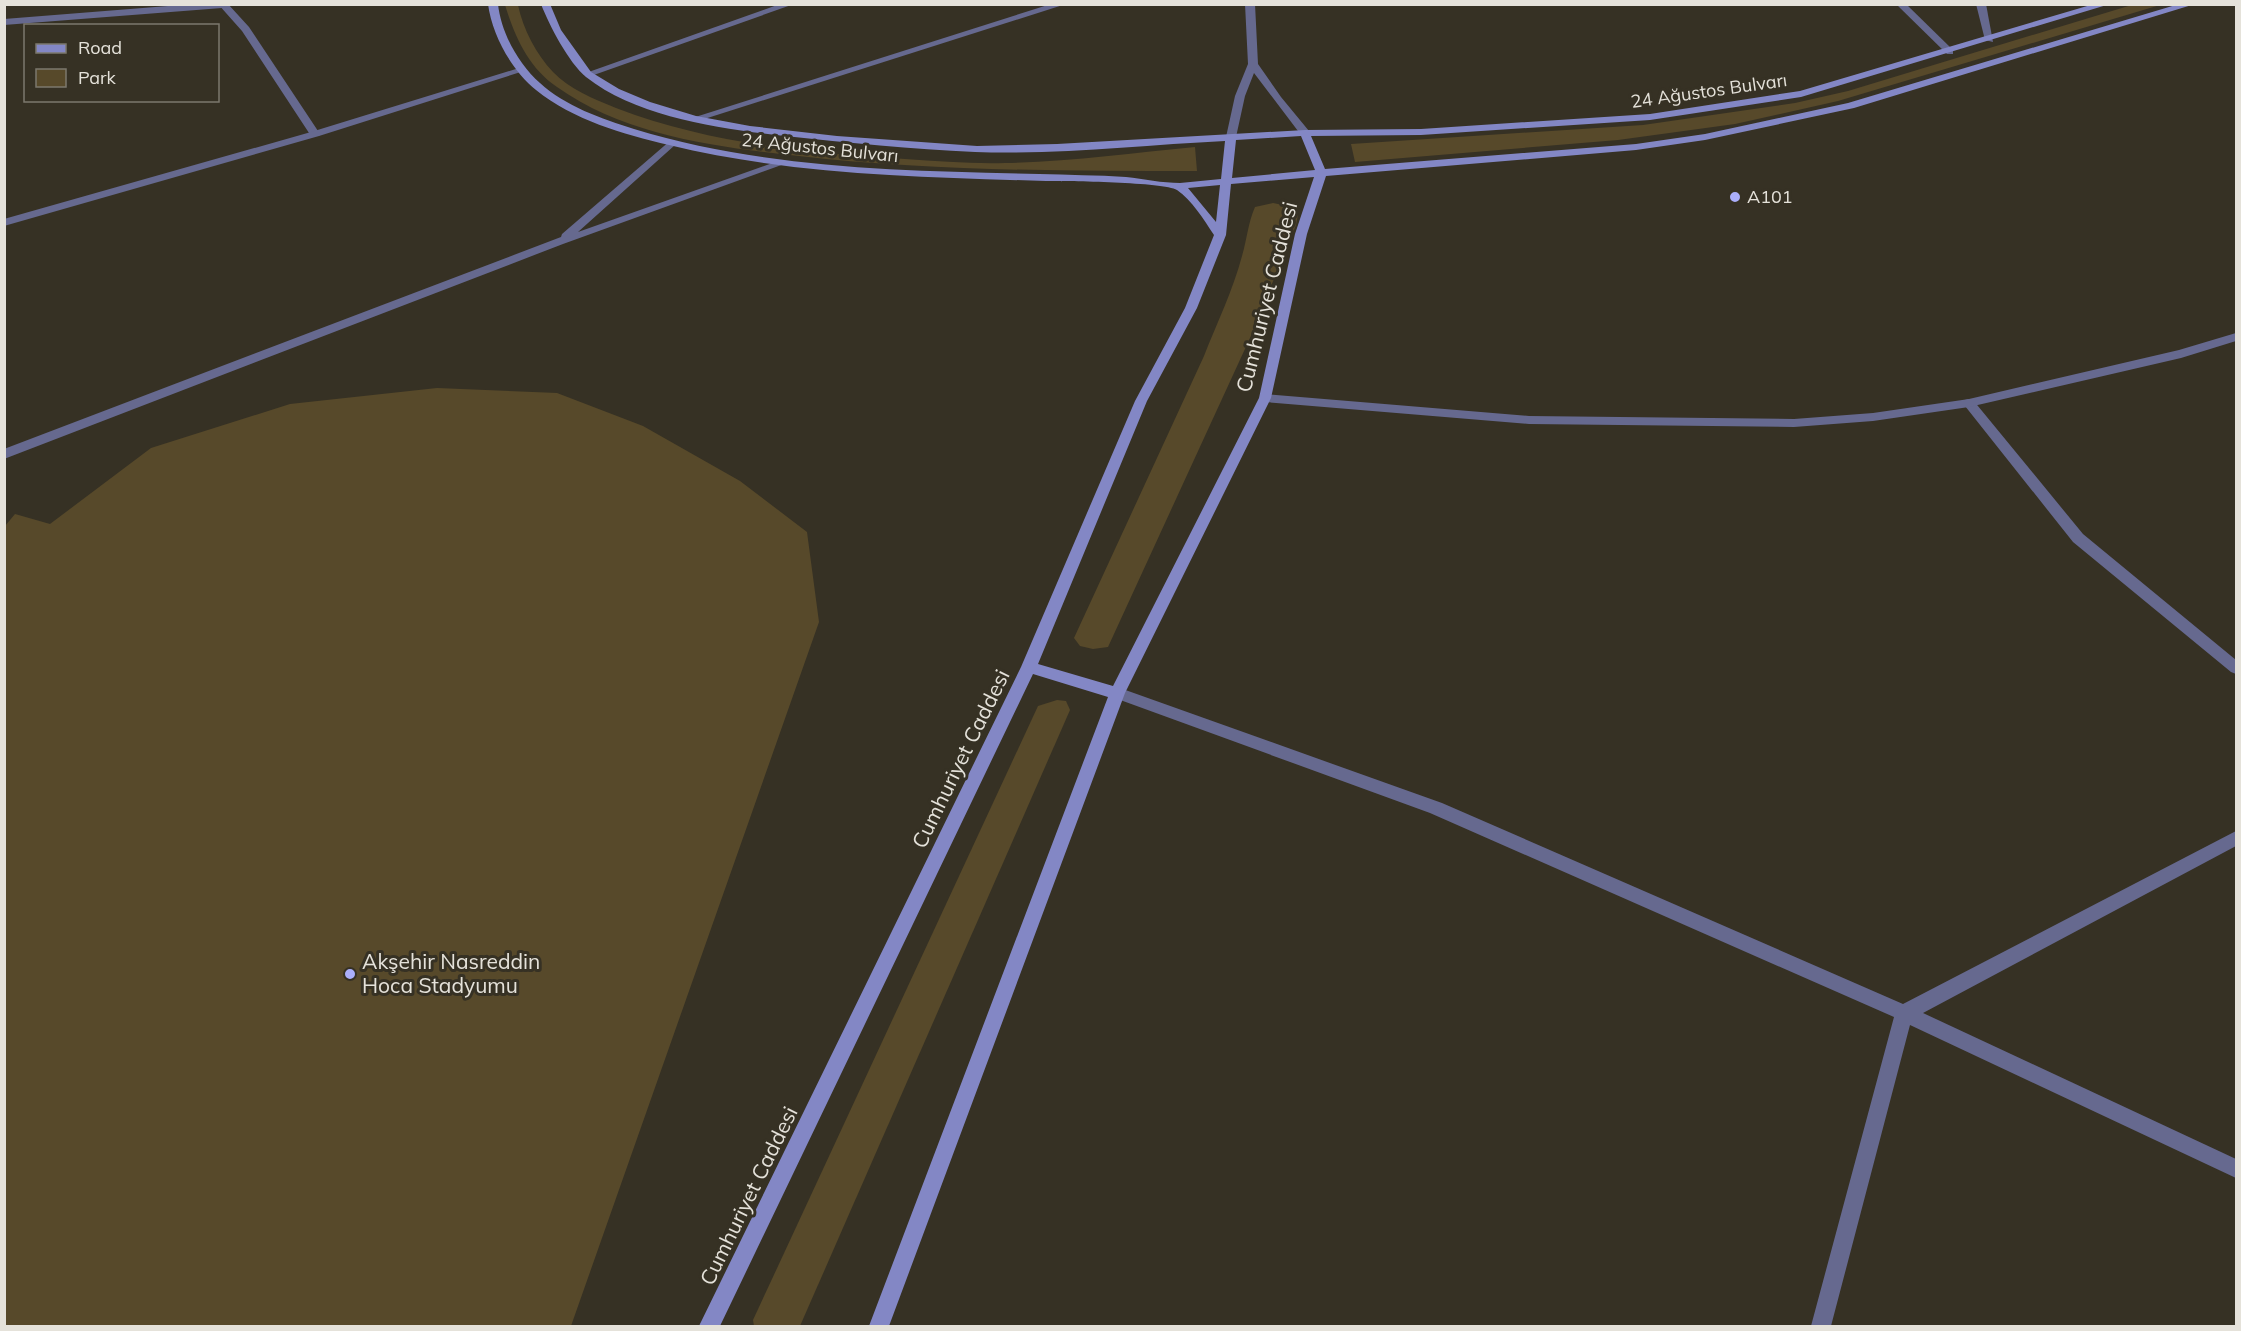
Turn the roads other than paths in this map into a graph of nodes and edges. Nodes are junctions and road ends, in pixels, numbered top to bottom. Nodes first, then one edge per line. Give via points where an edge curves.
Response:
1 (494, 4) edge
2 (545, 4) edge
3 (790, 4) edge
4 (1062, 4) edge
5 (1250, 4) edge
6 (1900, 4) edge
7 (1981, 4) edge
8 (2106, 4) edge
9 (2191, 4) edge
10 (222, 5) edge
11 (4, 22) edge
12 (1990, 40) junction
13 (1950, 52) junction
14 (1253, 64) junction
15 (522, 70) junction
16 (588, 74) junction
17 (694, 119) junction
18 (1305, 133) junction
19 (315, 134) junction
20 (1231, 137) junction
21 (671, 143) junction
22 (782, 163) junction
23 (1321, 173) junction
24 (1226, 181) junction
25 (1179, 186) junction
26 (4, 223) edge
27 (1220, 234) junction
28 (559, 242) junction
29 (2236, 337) edge
30 (1265, 398) junction
31 (1969, 403) junction
32 (4, 454) edge
33 (1029, 667) junction
34 (2236, 668) edge
35 (1117, 693) junction
36 (2236, 838) edge
37 (1904, 1013) junction
38 (2236, 1169) edge
39 (709, 1326) edge
40 (879, 1326) edge
41 (1821, 1326) edge

1 - 15 main road, 24 Ağustos Bulvarı via 500,34
2 - 16 main road, 24 Ağustos Bulvarı via 556,30
3 - 16 street
4 - 17 street
5 - 14 street
6 - 13 street
7 - 12 street
8 - 12 main road, 24 Ağustos Bulvarı
9 - 23 main road, 24 Ağustos Bulvarı via 1850,106 1758,128 1636,147
10 - 11 street
10 - 19 street via 246,29
12 - 13 main road, 24 Ağustos Bulvarı
13 - 18 main road, 24 Ağustos Bulvarı via 1801,94 1650,117 1432,132
14 - 18 street
14 - 20 street via 1240,96
15 - 19 street
15 - 21 main road, 24 Ağustos Bulvarı via 565,104 600,121
16 - 17 main road, 24 Ağustos Bulvarı via 626,95
17 - 20 main road, 24 Ağustos Bulvarı via 828,138 977,149
18 - 20 main road, 24 Ağustos Bulvarı
18 - 23 main road
19 - 26 street
20 - 24 main road, Cumhuriyet Caddesi
21 - 22 main road, 24 Ağustos Bulvarı
21 - 28 street
22 - 25 main road, 24 Ağustos Bulvarı
22 - 28 street
23 - 24 main road, 24 Ağustos Bulvarı
23 - 30 main road, Cumhuriyet Caddesi via 1301,234
24 - 25 main road, 24 Ağustos Bulvarı
24 - 27 main road, Cumhuriyet Caddesi
25 - 27 main road
27 - 33 main road, Cumhuriyet Caddesi via 1191,308 1141,401
28 - 32 street
29 - 31 street via 2181,354
30 - 31 street via 1529,420 1794,423 1873,417
30 - 35 main road, Cumhuriyet Caddesi
31 - 34 street via 2078,538
33 - 35 main road
33 - 39 main road, Cumhuriyet Caddesi
35 - 37 street via 1436,808
35 - 40 main road, Cumhuriyet Caddesi
36 - 37 street
37 - 38 street
37 - 41 street

